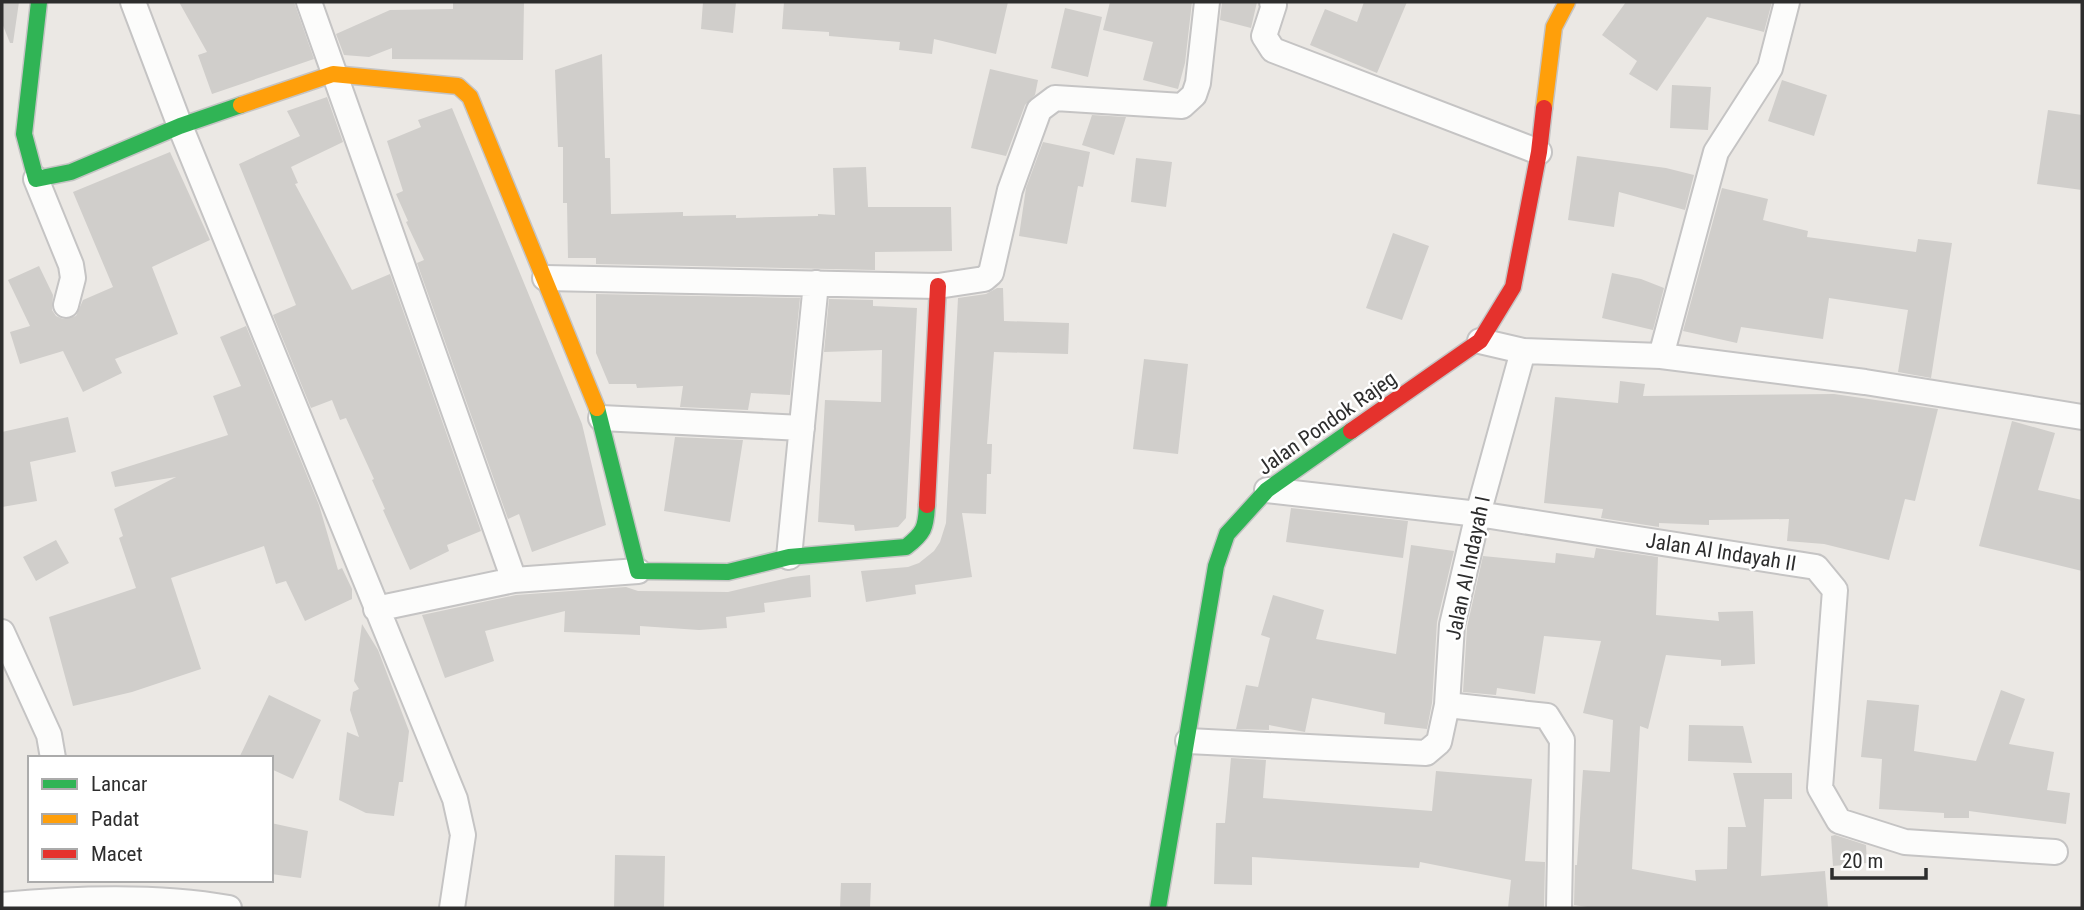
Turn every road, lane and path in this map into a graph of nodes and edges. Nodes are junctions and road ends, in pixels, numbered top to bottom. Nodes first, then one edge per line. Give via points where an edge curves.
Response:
1 (39, 2) edge
2 (133, 2) edge
3 (309, 2) edge
4 (1206, 2) edge
5 (1272, 2) edge
6 (1567, 2) edge
7 (1787, 2) edge
8 (333, 74) junction
9 (180, 126) junction
10 (1539, 152) junction
11 (36, 179) junction
12 (545, 278) junction
13 (816, 283) junction
14 (938, 286) junction
15 (66, 304) dead end
16 (1480, 341) junction
17 (1523, 351) junction
18 (1661, 356) junction
19 (2082, 417) edge
20 (601, 418) junction
21 (802, 428) junction
22 (1268, 490) junction
23 (1478, 514) junction
24 (789, 557) junction
25 (638, 571) junction
26 (514, 580) junction
27 (376, 609) junction
28 (2, 632) edge
29 (1447, 705) junction
30 (1188, 741) junction
31 (53, 756) edge
32 (2055, 852) dead end
33 (78, 889) edge
34 (2, 905) edge
35 (229, 908) edge
36 (452, 908) edge
37 (1158, 908) edge
38 (1559, 908) edge

1 - 11 street via 24,134
2 - 9 street
3 - 8 street
4 - 14 street via 1194,95 1182,106 1055,98 1045,104 1010,190 991,273 984,279
5 - 10 street via 1264,36 1273,50
6 - 10 street, Jalan Pondok Rajeg via 1554,27
7 - 18 street via 1770,68 1716,152
8 - 9 street
8 - 12 street via 458,86 470,97
8 - 26 street
9 - 11 street via 71,173
9 - 27 street
10 - 16 street, Jalan Pondok Rajeg via 1513,287
11 - 15 street via 71,265 73,278
12 - 13 street
12 - 20 street
13 - 14 street
13 - 21 street
14 - 24 street via 926,522 921,536 906,547
16 - 17 street
16 - 22 street, Jalan Pondok Rajeg
17 - 18 street
17 - 23 street, Jalan Al Indayah I
18 - 19 street via 1865,382
20 - 21 street
20 - 25 street
21 - 24 street
22 - 23 street, Jalan Al Indayah II
22 - 30 street, Jalan Pondok Rajeg via 1227,534 1216,566
23 - 29 street, Jalan Al Indayah I via 1452,625
23 - 32 street, Jalan Al Indayah II via 1816,566 1835,590 1819,788 1839,821 1905,842
24 - 25 street via 728,572
25 - 26 street
26 - 27 street
27 - 36 street via 455,799 463,835
28 - 31 street via 49,735
29 - 30 street, Jalan Al Indayah I via 1438,742 1426,753
29 - 38 street via 1547,716 1562,740
30 - 37 street, Jalan Pondok Rajeg
33 - 34 street
33 - 35 street

